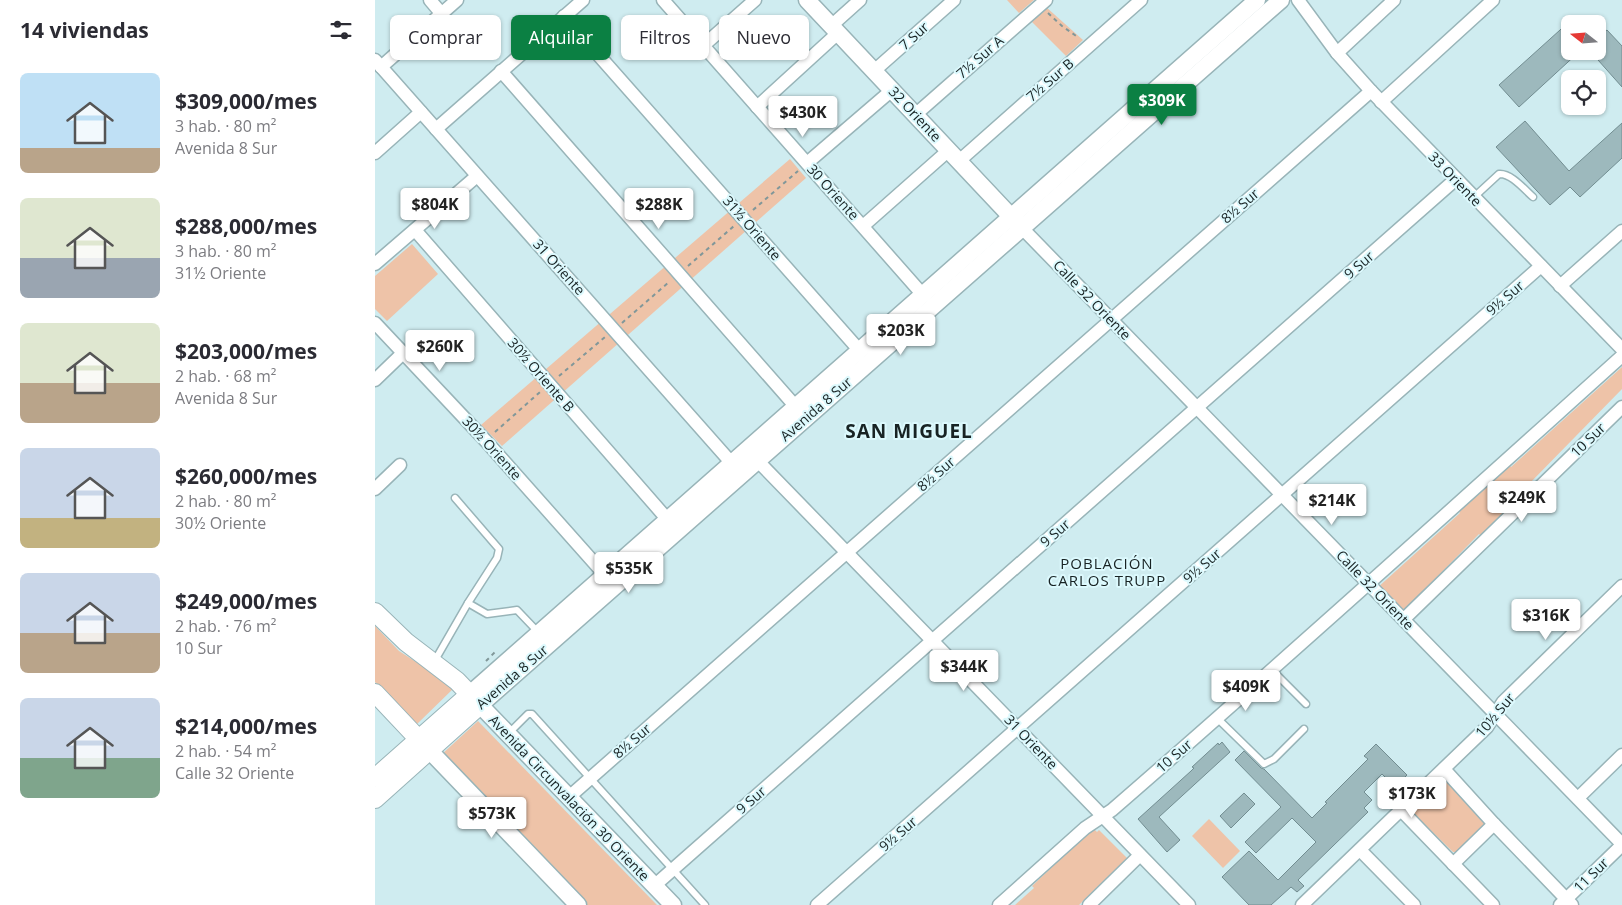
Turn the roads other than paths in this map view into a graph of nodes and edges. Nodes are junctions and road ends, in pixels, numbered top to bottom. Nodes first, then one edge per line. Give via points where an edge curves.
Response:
1 (430, 0) edge
2 (457, 0) edge
3 (583, 0) edge
4 (663, 0) edge
5 (755, 0) edge
6 (807, 0) edge
7 (860, 0) edge
8 (954, 0) edge
9 (1141, 0) edge
10 (1257, 0) edge
11 (1281, 0) edge
12 (1299, 0) edge
13 (1394, 0) edge
14 (1493, 0) edge
15 (1043, 2) edge
16 (441, 13) junction
17 (566, 15) edge
18 (676, 15) edge
19 (835, 30) junction
20 (709, 41) edge
21 (709, 52) edge
22 (1337, 53) junction
23 (515, 60) edge
24 (604, 60) edge
25 (378, 64) edge
26 (874, 71) junction
27 (501, 72) junction
28 (892, 90) junction
29 (1371, 91) junction
30 (1381, 102) junction
31 (757, 107) junction
32 (421, 112) junction
33 (915, 115) junction
34 (436, 129) junction
35 (375, 153) edge
36 (954, 155) junction
37 (807, 163) junction
38 (477, 176) junction
39 (1455, 179) junction
40 (1533, 197) dead end
41 (1473, 198) junction
42 (1017, 222) junction
43 (863, 226) junction
44 (415, 230) junction
45 (1622, 232) edge
46 (375, 264) edge
47 (1541, 266) junction
48 (1560, 286) junction
49 (923, 294) junction
50 (1111, 320) junction
51 (375, 323) edge
52 (1617, 335) edge
53 (1622, 349) edge
54 (860, 351) junction
55 (403, 353) junction
56 (1622, 356) edge
57 (375, 380) edge
58 (796, 407) junction
59 (1197, 407) junction
60 (1622, 407) edge
61 (753, 455) junction
62 (400, 465) dead end
63 (737, 469) junction
64 (375, 489) edge
65 (1282, 495) junction
66 (455, 498) dead end
67 (668, 520) junction
68 (847, 552) junction
69 (605, 575) junction
70 (1368, 583) junction
71 (1622, 586) edge
72 (468, 604) junction
73 (375, 612) edge
74 (1404, 620) junction
75 (544, 639) junction
76 (933, 640) junction
77 (434, 663) junction
78 (1273, 671) junction
79 (375, 694) edge
80 (475, 700) junction
81 (1306, 704) dead end
82 (1496, 714) junction
83 (1218, 719) junction
84 (1018, 728) junction
85 (1304, 729) dead end
86 (508, 734) junction
87 (424, 745) junction
88 (1622, 755) edge
89 (1444, 769) junction
90 (375, 778) edge
91 (589, 779) junction
92 (569, 797) junction
93 (1578, 798) junction
94 (375, 799) edge
95 (1401, 810) junction
96 (1103, 816) junction
97 (1495, 824) junction
98 (1622, 845) edge
99 (1360, 850) junction
100 (1141, 855) junction
101 (1453, 864) junction
102 (673, 870) junction
103 (654, 886) junction
104 (1566, 903) edge
105 (1305, 904) edge
106 (578, 905) edge
107 (673, 905) edge
108 (705, 905) edge
109 (817, 905) edge
110 (999, 905) edge
111 (1089, 905) edge
112 (1189, 905) edge
113 (1414, 905) edge
114 (1493, 905) edge

1 - 16 street
2 - 16 street
3 - 17 street
4 - 18 street, 30 Oriente
5 - 20 street
6 - 19 street, 32 Oriente
7 - 19 street
8 - 26 street, 7 Sur
9 - 36 street, 7½ Sur B
10 - 42 street, Avenida 8 Sur
11 - 42 street, Avenida 8 Sur
12 - 22 street, 33 Oriente
13 - 22 street
14 - 30 street
15 - 33 street, 7½ Sur A
16 - 25 street
19 - 26 street, 32 Oriente
19 - 31 street
21 - 31 street, 30 Oriente
22 - 29 street, 33 Oriente
23 - 27 street
24 - 54 street, 31½ Oriente
25 - 32 street, 31 Oriente
26 - 28 street, 32 Oriente
27 - 34 street
27 - 58 street
28 - 33 street, 32 Oriente
28 - 37 street
29 - 30 street, 33 Oriente
29 - 50 street, 8½ Sur
30 - 39 street, 33 Oriente
31 - 37 street, 30 Oriente
32 - 34 street, 31 Oriente
32 - 35 street
33 - 36 street, 32 Oriente
34 - 38 street, 31 Oriente
36 - 42 street, 32 Oriente
36 - 43 street, 7½ Sur B
37 - 43 street, 30 Oriente
38 - 44 street
38 - 63 street, 31 Oriente
39 - 41 street, 33 Oriente
39 - 59 street, 9 Sur
40 - 41 lane via 1511,178 1499,174
41 - 47 street, 33 Oriente
42 - 49 street, Avenida 8 Sur
42 - 50 street, Calle 32 Oriente
42 - 61 street, Avenida 8 Sur
43 - 49 street, 30 Oriente
44 - 46 street
44 - 67 street, 30½ Oriente B
45 - 48 street
47 - 48 street, 33 Oriente
47 - 65 street, 9½ Sur
48 - 52 street, 33 Oriente
49 - 54 street, Avenida 8 Sur
50 - 59 street, Calle 32 Oriente
50 - 68 street, 8½ Sur
51 - 55 street, 30½ Oriente
52 - 53 street, 33 Oriente
54 - 58 street, Avenida 8 Sur
55 - 57 street
55 - 69 street, 30½ Oriente
56 - 70 street, 10 Sur
58 - 61 street, Avenida 8 Sur
59 - 65 street, Calle 32 Oriente
59 - 76 street, 9 Sur
60 - 74 street, 10 Sur
61 - 63 street, Avenida 8 Sur
61 - 68 street, 31 Oriente
62 - 64 street
63 - 67 street, Avenida 8 Sur
63 - 75 street, Avenida 8 Sur
65 - 70 street, Calle 32 Oriente
65 - 84 street, 9½ Sur
66 - 72 lane via 499,549 497,558
67 - 69 street, Avenida 8 Sur
68 - 76 street, 31 Oriente
68 - 91 street, 8½ Sur
69 - 75 street, Avenida 8 Sur
70 - 74 street, Calle 32 Oriente
70 - 78 street, 10 Sur
71 - 82 street, 10½ Sur via 1503,702
72 - 75 lane via 487,614 517,610
72 - 77 lane
73 - 77 main road, Avenida Circunvalación 30 Oriente
74 - 82 street, Calle 32 Oriente
75 - 80 street, Avenida 8 Sur
76 - 84 street, 31 Oriente
76 - 102 street, 9 Sur
77 - 80 main road, Avenida Circunvalación 30 Oriente
78 - 81 lane
78 - 83 street, 10 Sur
79 - 87 main road
80 - 86 street, Avenida Circunvalación 30 Oriente
80 - 87 main road, Avenida 8 Sur
82 - 89 street, 10½ Sur via 1487,728
82 - 93 street, Calle 32 Oriente
83 - 85 lane via 1264,764 1274,759
83 - 96 street, 10 Sur
84 - 96 street, 31 Oriente
84 - 109 street, 9½ Sur
86 - 91 lane via 531,714
86 - 92 street, Avenida Circunvalación 30 Oriente
87 - 90 main road, Avenida 8 Sur
87 - 94 main road, Avenida 8 Sur
87 - 106 street
88 - 93 street
89 - 95 street, 10½ Sur
89 - 97 street
91 - 92 street, 8½ Sur
91 - 102 lane
92 - 103 street, Avenida Circunvalación 30 Oriente
93 - 98 street, Calle 32 Oriente
95 - 99 street, 10½ Sur
95 - 101 street
96 - 100 street, 31 Oriente
96 - 110 street, 10 Sur via 1085,828
97 - 101 street
97 - 104 street
98 - 104 street, 11 Sur
99 - 105 street, 10½ Sur
99 - 113 street
100 - 111 street
100 - 112 street, 31 Oriente
101 - 114 street
102 - 103 street, 9 Sur
102 - 108 lane
103 - 107 street, Avenida Circunvalación 30 Oriente

